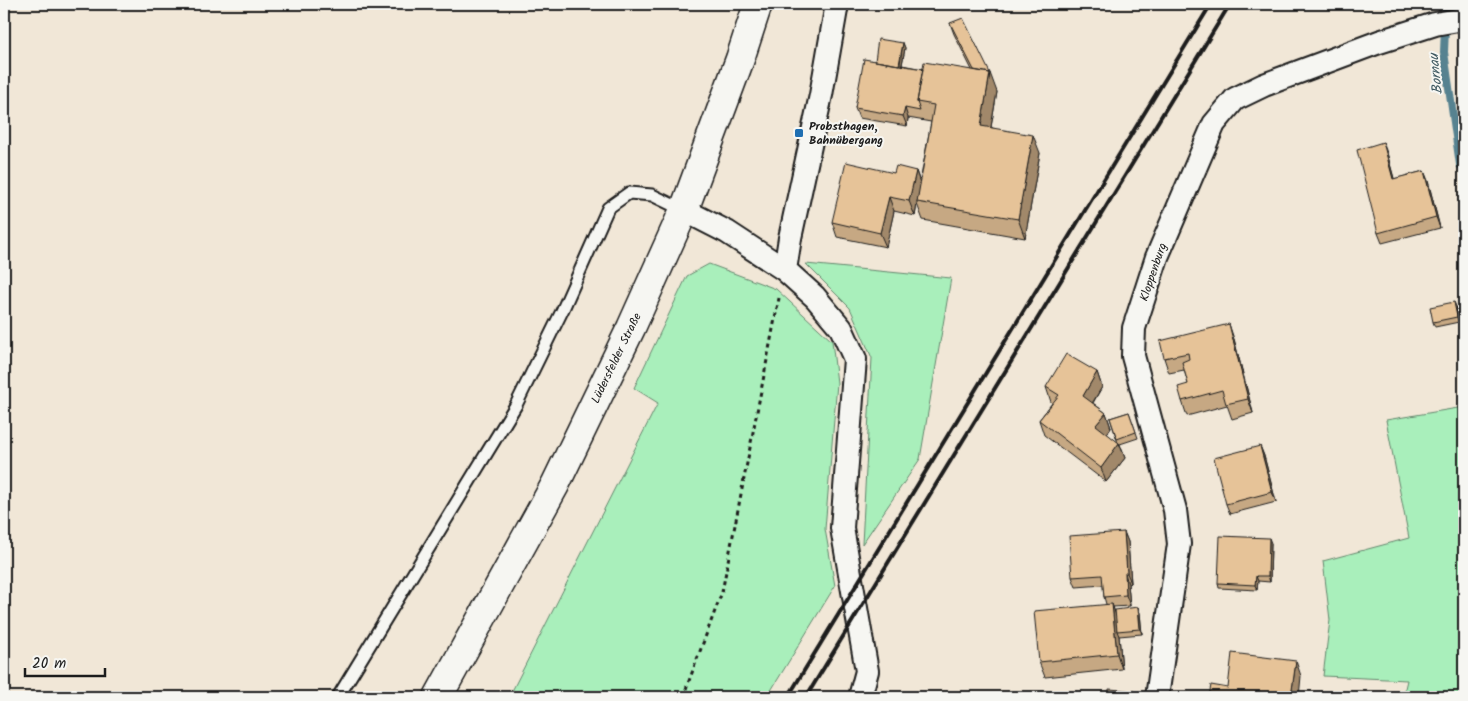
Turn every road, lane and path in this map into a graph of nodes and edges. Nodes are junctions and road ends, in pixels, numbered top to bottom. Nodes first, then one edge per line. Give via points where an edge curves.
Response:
1 (758, 4) edge
2 (837, 4) edge
3 (1452, 21) edge
4 (684, 210) junction
5 (785, 270) junction
6 (338, 697) edge
7 (438, 697) edge
8 (683, 697) edge
9 (860, 697) edge
10 (1157, 697) edge

1 - 4 main road, Lüdersfelder Straße
2 - 5 street
3 - 10 street, Kloppenburg via 1379,42 1273,82 1235,99 1214,124 1157,257 1134,328 1134,356 1175,510 1179,544
4 - 5 street via 727,232
4 - 6 lane via 652,194 629,194 608,208 516,405
4 - 7 main road, Lüdersfelder Straße via 555,485
5 - 8 path via 722,592
5 - 9 street via 815,297 841,328 855,359 842,528 867,671

